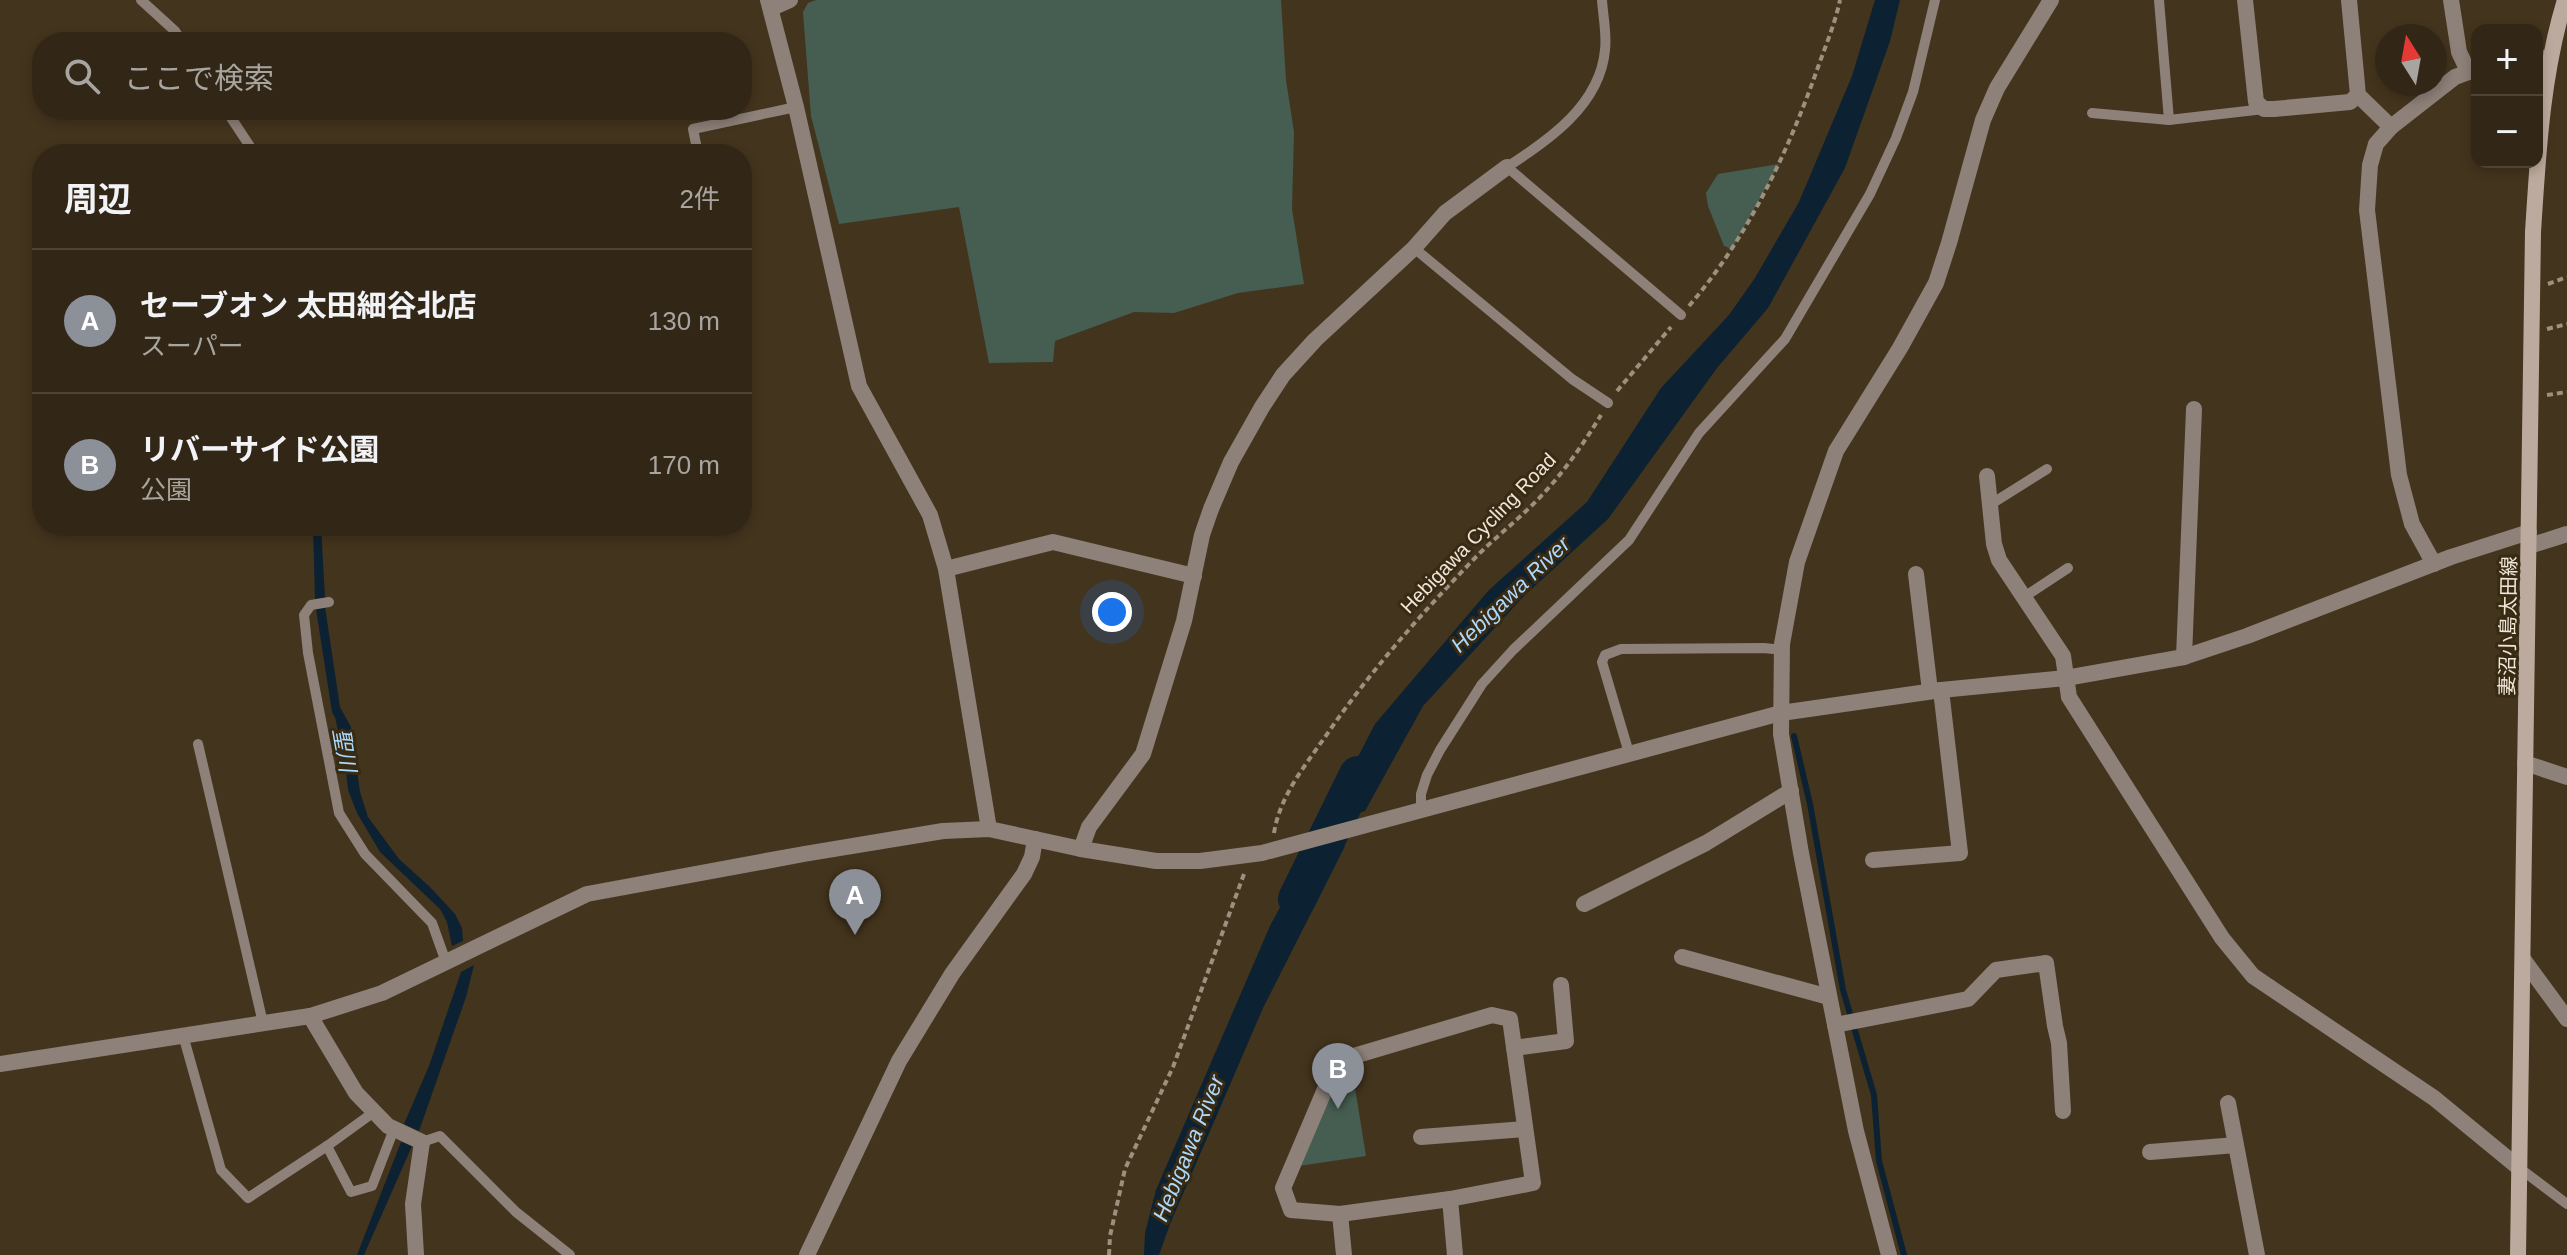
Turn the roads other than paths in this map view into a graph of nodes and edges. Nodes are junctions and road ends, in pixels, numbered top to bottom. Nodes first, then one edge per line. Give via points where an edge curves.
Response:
1 (141, 0) edge
2 (790, 0) edge
3 (1602, 0) edge
4 (1935, 0) edge
5 (2051, 0) edge
6 (2159, 0) edge
7 (2245, 0) edge
8 (2349, 0) edge
9 (2451, 0) edge
10 (2565, 0) edge
11 (770, 4) edge
12 (176, 32) edge
13 (2544, 58) edge
14 (2471, 69) edge
15 (2471, 70) edge
16 (2358, 95) junction
17 (796, 107) junction
18 (2264, 109) junction
19 (2092, 113) dead end
20 (752, 116) edge
21 (233, 120) edge
22 (735, 120) edge
23 (2169, 120) junction
24 (2391, 127) junction
25 (248, 144) edge
26 (696, 144) edge
27 (1507, 167) junction
28 (1414, 248) junction
29 (1681, 315) road end
30 (1608, 403) road end
31 (2194, 409) dead end
32 (2047, 469) dead end
33 (1987, 476) dead end
34 (1988, 502) junction
35 (2567, 534) edge
36 (2529, 539) junction
37 (2434, 564) junction
38 (2068, 568) dead end
39 (946, 569) junction
40 (1916, 574) dead end
41 (1194, 576) junction
42 (2024, 597) junction
43 (329, 602) dead end
44 (1782, 650) junction
45 (2184, 657) junction
46 (2066, 678) junction
47 (1935, 691) junction
48 (1781, 713) junction
49 (198, 744) dead end
50 (1629, 753) junction
51 (2525, 763) junction
52 (2567, 777) edge
53 (1791, 791) junction
54 (1421, 812) junction
55 (989, 829) junction
56 (1035, 839) junction
57 (1081, 849) junction
58 (1873, 860) dead end
59 (1584, 904) dead end
60 (1682, 957) dead end
61 (2523, 959) junction
62 (446, 962) junction
63 (1561, 985) dead end
64 (1829, 997) junction
65 (310, 1016) junction
66 (2567, 1019) edge
67 (263, 1023) junction
68 (1835, 1025) junction
69 (183, 1035) junction
70 (1514, 1048) junction
71 (0, 1064) edge
72 (2228, 1103) dead end
73 (2063, 1111) dead end
74 (374, 1112) junction
75 (394, 1129) junction
76 (1525, 1129) junction
77 (1421, 1137) dead end
78 (422, 1142) junction
79 (2236, 1145) junction
80 (327, 1146) junction
81 (2150, 1152) dead end
82 (2518, 1167) junction
83 (1450, 1199) junction
84 (2567, 1204) edge
85 (1340, 1214) junction
86 (416, 1255) edge
87 (570, 1255) edge
88 (807, 1255) edge
89 (1344, 1255) edge
90 (1455, 1255) edge
91 (1889, 1255) edge
92 (2257, 1255) edge
93 (2518, 1255) edge

1 - 12 lane
2 - 11 street
3 - 27 lane via 1606,48 1594,87 1549,139
4 - 54 lane via 1896,138 1870,194 1785,339 1699,433 1629,540 1482,684 1427,775
5 - 44 street via 1983,120 1936,283 1836,451 1797,562
6 - 23 lane
7 - 18 street via 2254,93
8 - 16 street
9 - 14 street via 2459,52
10 - 13 main road, 妻沼小島太田線
11 - 17 street
13 - 36 main road, 妻沼小島太田線 via 2529,358
15 - 24 street
16 - 18 street via 2350,102
16 - 24 street
17 - 20 lane
17 - 39 street via 859,386 930,515
18 - 23 lane
19 - 23 lane
21 - 25 lane
22 - 26 lane via 693,129
24 - 37 street via 2376,144 2367,210 2399,475 2412,524
27 - 28 street via 1445,213
27 - 29 lane
28 - 30 lane
28 - 41 street via 1283,375 1221,486 1202,535
31 - 45 street
32 - 34 lane
33 - 34 street
34 - 42 street via 1999,560
35 - 36 street
36 - 37 street
36 - 51 main road, 妻沼小島太田線
37 - 45 street
38 - 42 lane
39 - 41 street via 1053,542
39 - 55 street
40 - 47 street
41 - 57 street via 1143,754 1089,827
42 - 46 street via 2063,656
43 - 62 lane via 311,605 304,615 339,813 365,854 432,923
44 - 48 street
44 - 50 lane via 1621,649 1605,655 1602,662
45 - 46 street
46 - 47 street
46 - 82 street via 2077,710 2222,938 2253,976 2434,1098
47 - 48 street
47 - 58 street via 1960,853
48 - 50 street
48 - 53 street
49 - 67 lane
50 - 54 street
51 - 52 street
51 - 61 main road, 妻沼小島太田線
53 - 59 street via 1706,843
53 - 64 street
54 - 57 street via 1277,843 1230,859 1156,861
55 - 56 street
55 - 62 street via 928,834 603,890
56 - 57 street
56 - 88 street via 1024,874 952,974 899,1061
60 - 64 street
61 - 66 street
61 - 82 main road, 妻沼小島太田線
62 - 65 street via 382,993
63 - 70 street via 1566,1041
64 - 68 street
65 - 67 street
65 - 74 street via 356,1093
67 - 69 street
68 - 73 street via 1968,999 1996,970 2046,963
68 - 91 street
69 - 71 street
69 - 80 lane via 221,1170 248,1198
70 - 76 street
70 - 85 street via 1510,1019 1492,1015 1337,1061 1283,1188 1291,1210
72 - 79 street
74 - 75 street
74 - 80 lane
75 - 78 street
75 - 80 lane via 372,1186 351,1192
76 - 77 street
76 - 83 street via 1533,1183
78 - 86 street via 413,1204
78 - 87 lane via 440,1136 516,1212
79 - 81 street
79 - 92 street
82 - 84 lane
82 - 93 main road, 妻沼小島太田線
83 - 85 street
83 - 90 street
85 - 89 street

